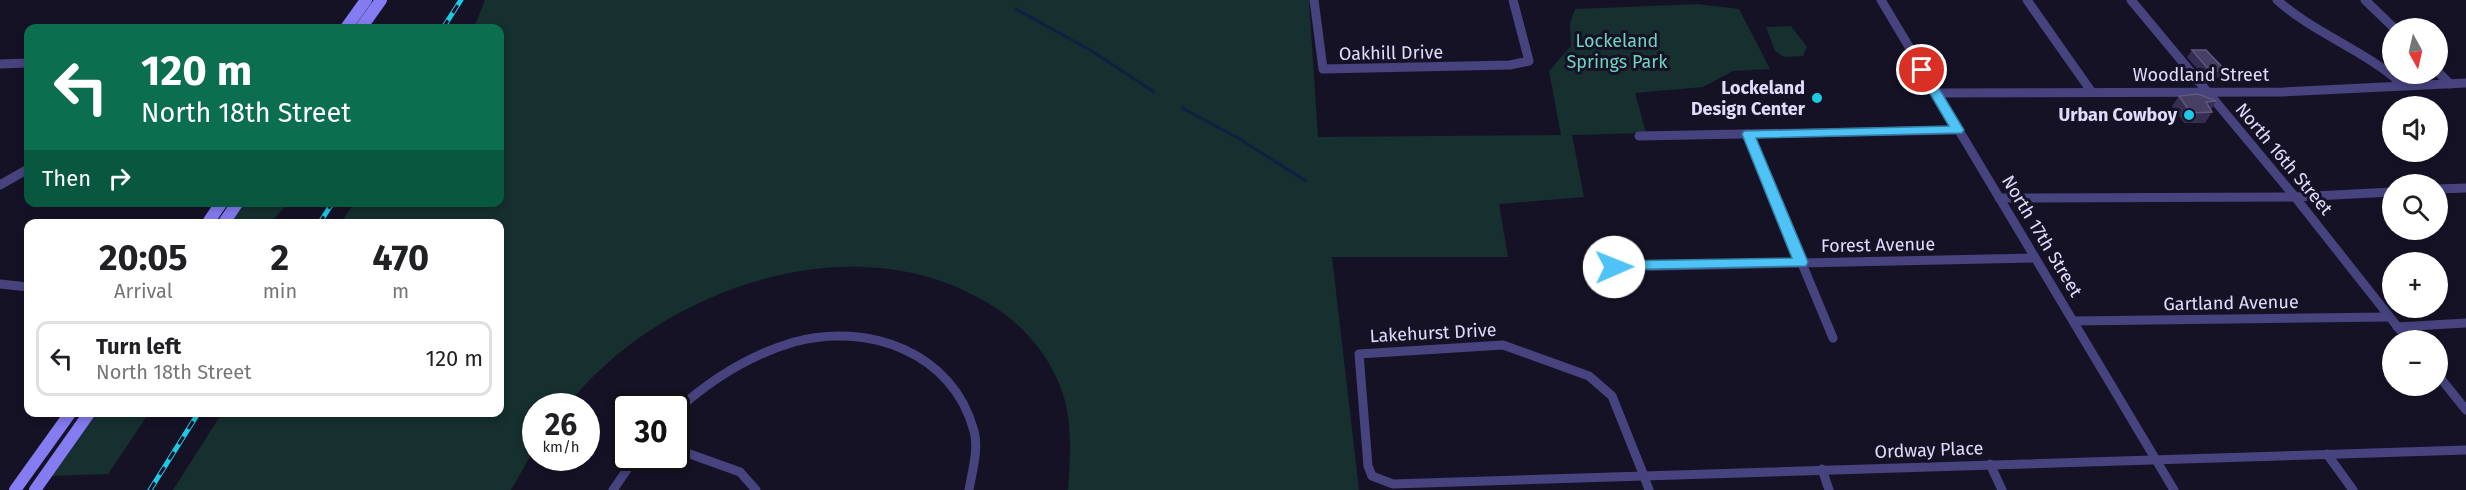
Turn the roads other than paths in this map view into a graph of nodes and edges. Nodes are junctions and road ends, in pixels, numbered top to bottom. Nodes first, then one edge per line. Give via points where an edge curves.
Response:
1 (366, 0) edge
2 (381, 0) edge
3 (1314, 0) edge
4 (1513, 0) edge
5 (1881, 0) edge
6 (2027, 0) edge
7 (2131, 0) edge
8 (2277, 0) edge
9 (2365, 0) edge
10 (2384, 18) edge
11 (349, 24) edge
12 (364, 24) edge
13 (24, 63) edge
14 (0, 64) edge
15 (2466, 83) edge
16 (2450, 84) joint
17 (2403, 85) junction
18 (2091, 91) junction
19 (2206, 91) junction
20 (1935, 93) junction
21 (1958, 130) junction
22 (1748, 134) junction
23 (1639, 136) dead end
24 (24, 171) edge
25 (0, 185) edge
26 (2466, 188) edge
27 (2448, 189) edge
28 (2382, 193) edge
29 (2295, 197) junction
30 (1999, 198) junction
31 (2035, 258) junction
32 (1801, 262) junction
33 (1614, 267) dead end
34 (0, 284) edge
35 (24, 287) edge
36 (2382, 308) edge
37 (2382, 317) edge
38 (2390, 318) edge
39 (2074, 321) junction
40 (2466, 323) edge
41 (2397, 327) junction
42 (2400, 330) edge
43 (1833, 338) dead end
44 (2448, 388) edge
45 (690, 401) edge
46 (2466, 410) edge
47 (67, 417) edge
48 (86, 417) edge
49 (2466, 450) edge
50 (690, 454) edge
51 (2327, 454) junction
52 (2155, 459) junction
53 (1990, 464) junction
54 (1822, 470) junction
55 (626, 471) edge
56 (1645, 475) junction
57 (1393, 484) joint
58 (1475, 486) edge
59 (17, 487) edge
60 (37, 487) edge
61 (613, 490) edge
62 (756, 490) edge
63 (969, 490) edge
64 (1649, 490) edge
65 (1829, 490) edge
66 (2002, 490) edge
67 (2174, 490) edge
68 (2353, 490) edge

1 - 11 street
2 - 12 street
3 - 4 street, Oakhill Drive via 1323,69 1510,65 1529,61
5 - 20 street, North 17th Street
6 - 18 street
7 - 19 street, North 16th Street
8 - 17 street via 2298,20 2362,51
9 - 10 street
13 - 14 street
15 - 16 street, Woodland Street
16 - 17 street, Woodland Street
17 - 19 street, Woodland Street via 2283,92
18 - 19 street, Woodland Street
18 - 20 street, Woodland Street
19 - 29 street, North 16th Street
20 - 21 street, North 17th Street
21 - 22 street
21 - 30 street, North 17th Street
22 - 23 street
22 - 32 street
24 - 25 street
26 - 27 street
28 - 29 street
29 - 30 street
29 - 36 street, North 16th Street
30 - 31 street, North 17th Street
31 - 32 street, Forest Avenue
31 - 39 street, North 17th Street
32 - 33 street, Forest Avenue
32 - 43 street
34 - 35 street
37 - 39 street, Gartland Avenue
38 - 41 street, North 16th Street
39 - 52 street, North 17th Street
40 - 41 street
41 - 42 street, North 16th Street
44 - 46 street
45 - 63 street via 734,368 796,342 830,338 893,342 925,357 949,379 964,404 975,433
47 - 59 street
48 - 60 street
49 - 51 street, Ordway Place
50 - 62 street via 740,472
51 - 52 street, Ordway Place
51 - 68 street
52 - 53 street, Ordway Place
52 - 67 street, North 17th Street
53 - 54 street, Ordway Place
53 - 66 street
54 - 56 street, Ordway Place
54 - 65 street
55 - 61 street
56 - 57 street, Lakehurst Drive via 1612,396 1589,376 1503,345 1359,354 1368,466 1372,476
56 - 58 street, Ordway Place
56 - 64 street, Lakehurst Drive
57 - 58 street, Ordway Place
59 - 60 street

